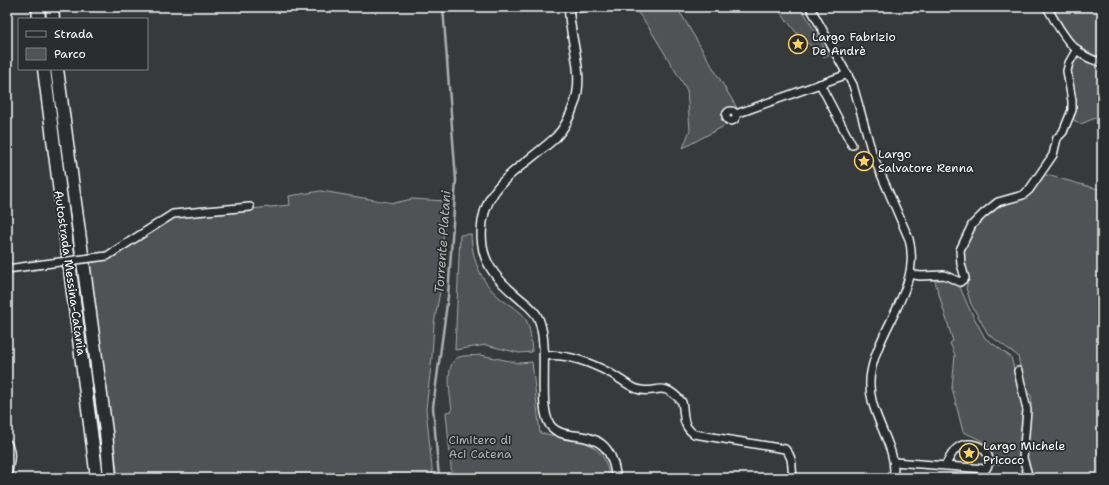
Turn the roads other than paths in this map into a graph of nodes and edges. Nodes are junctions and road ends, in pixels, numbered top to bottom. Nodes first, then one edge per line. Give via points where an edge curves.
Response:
1 (38, 7) edge
2 (52, 7) edge
3 (569, 7) edge
4 (810, 7) edge
5 (1047, 7) edge
6 (39, 18) edge
7 (53, 18) edge
8 (1077, 49) junction
9 (1102, 62) edge
10 (44, 70) edge
11 (57, 70) edge
12 (848, 74) junction
13 (820, 84) junction
14 (736, 114) dead end
15 (852, 145) dead end
16 (250, 207) dead end
17 (7, 269) edge
18 (910, 274) junction
19 (545, 356) junction
20 (1018, 371) dead end
21 (7, 443) edge
22 (894, 462) junction
23 (945, 466) junction
24 (7, 478) edge
25 (97, 478) edge
26 (110, 478) edge
27 (616, 478) edge
28 (793, 478) edge
29 (893, 478) edge
30 (1029, 478) edge

1 - 6 highway
2 - 7 highway
3 - 19 street via 569,23 579,76 578,90 570,115 557,136 497,186 486,205 482,230 484,254 494,274 534,310 539,320
4 - 12 street
5 - 8 street via 1059,29
8 - 9 street via 1086,56
8 - 18 street via 1067,71 1072,110 1063,132 1057,138 1053,154 1029,190 1022,195 998,202 972,225 960,250 960,264 965,278 960,282 944,275
10 - 25 highway, Autostrada Messina-Catania
11 - 26 highway, Autostrada Messina-Catania
12 - 13 street
12 - 18 street via 857,96 873,156 909,239 912,251
13 - 14 street
13 - 15 street
16 - 17 street, bridge via 173,214 107,256
18 - 22 street via 871,372 873,406
19 - 27 street via 545,405 551,426 556,430 590,437 599,442 609,453
19 - 28 street via 556,354 584,362 609,372 641,390 663,388 682,402 684,422 687,429 694,434 785,449 792,461
20 - 30 street via 1027,410 1024,458
21 - 24 street via 11,459
22 - 23 street
22 - 29 street
23 - 23 street via 986,469 989,461 982,447 964,444 956,449

